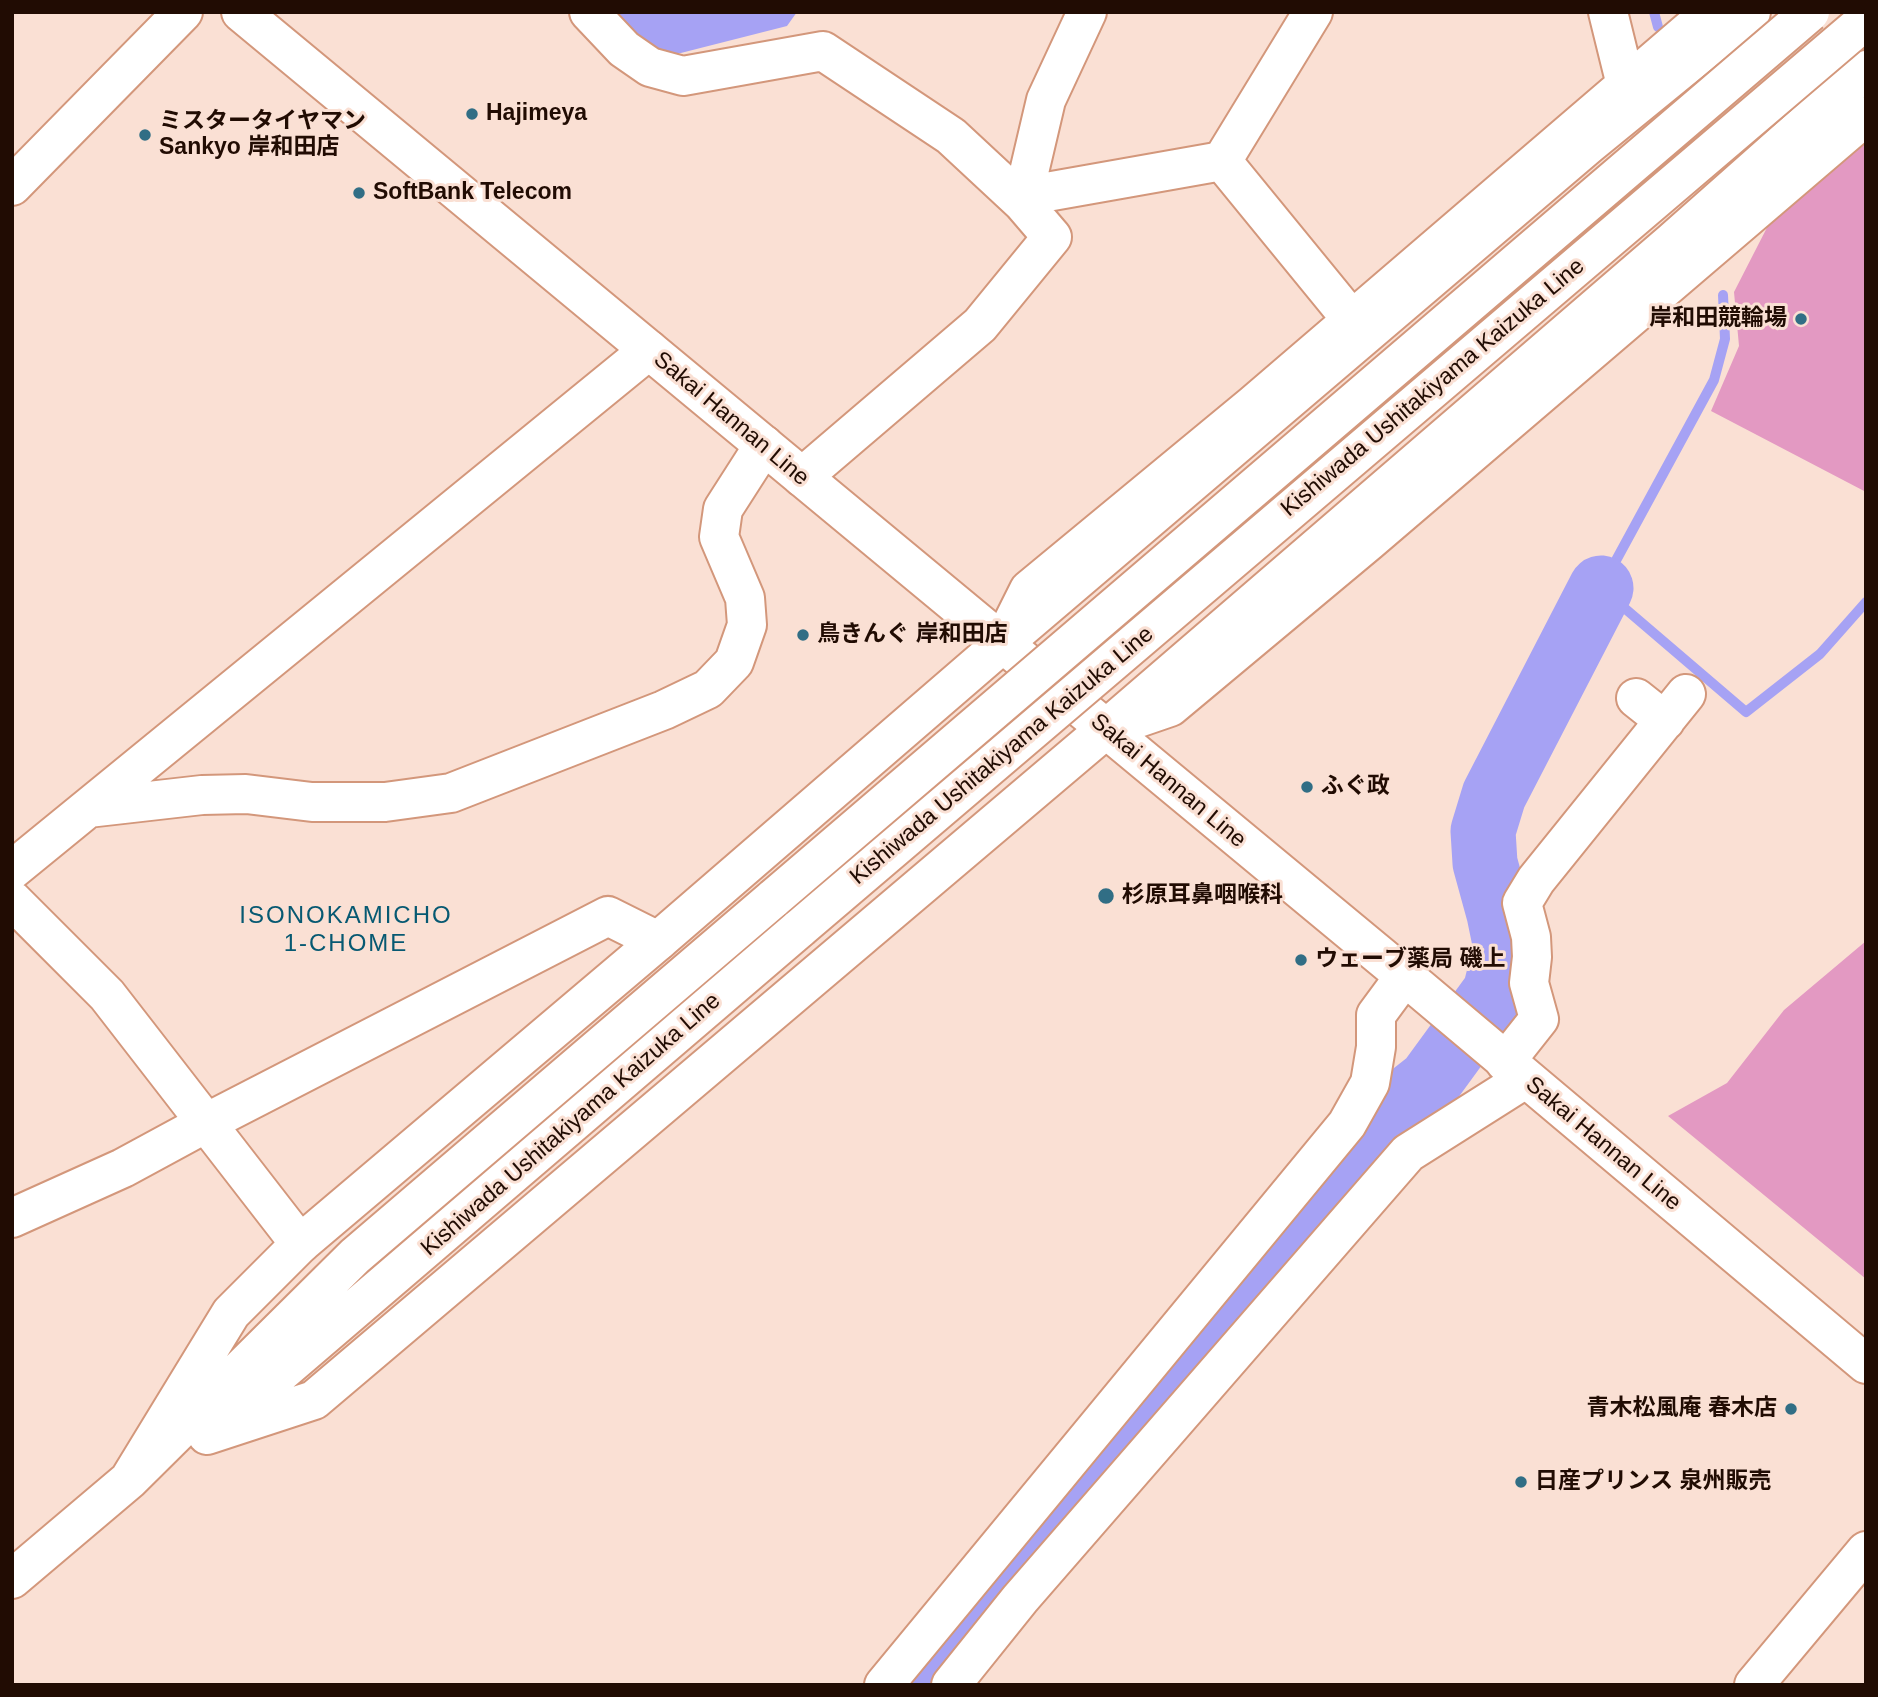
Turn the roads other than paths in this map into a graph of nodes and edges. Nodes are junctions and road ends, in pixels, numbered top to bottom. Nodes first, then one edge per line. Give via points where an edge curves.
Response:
1 (183, 12) edge
2 (241, 12) edge
3 (589, 12) edge
4 (1087, 12) edge
5 (1313, 12) edge
6 (1608, 12) edge
7 (1711, 12) edge
8 (1751, 12) edge
9 (1810, 12) edge
10 (1866, 20) edge
11 (1866, 70) edge
12 (1626, 85) junction
13 (1866, 116) edge
14 (1222, 160) junction
15 (12, 187) edge
16 (1022, 202) junction
17 (1352, 320) junction
18 (649, 351) junction
19 (764, 445) junction
20 (802, 477) junction
21 (1002, 644) junction
22 (1662, 704) dead end
23 (1106, 729) junction
24 (88, 808) junction
25 (12, 870) edge
26 (12, 900) edge
27 (658, 941) junction
28 (1411, 983) junction
29 (1507, 1064) junction
30 (206, 1123) junction
31 (12, 1218) edge
32 (300, 1244) junction
33 (1866, 1364) edge
34 (207, 1435) junction
35 (129, 1480) junction
36 (1866, 1551) edge
37 (983, 1567) junction
38 (12, 1579) edge
39 (1020, 1599) junction
40 (961, 1681) edge
41 (884, 1685) edge
42 (1754, 1685) edge

1 - 15 main road
2 - 18 main road, Sakai Hannan Line
3 - 16 main road via 624,49 650,67 683,76 823,51 951,136
4 - 16 main road via 1046,100
5 - 14 main road
6 - 12 main road
7 - 12 main road
8 - 21 main road
9 - 35 main road, Kishiwada Ushitakiyama Kaizuka Line, bridge via 355,1256
10 - 34 main road, Kishiwada Ushitakiyama Kaizuka Line, bridge
11 - 23 main road
12 - 17 main road
13 - 23 main road via 1170,707
14 - 16 main road via 1041,193
14 - 17 main road
16 - 20 main road via 1052,237 980,326
17 - 21 main road via 1029,590
18 - 19 main road, Sakai Hannan Line
18 - 24 main road
19 - 20 main road, Sakai Hannan Line
19 - 24 main road via 723,509 719,537 745,598 747,625 734,663 708,689 451,793 386,802 202,795
20 - 21 main road, Sakai Hannan Line
21 - 23 main road, Sakai Hannan Line
21 - 27 main road
22 - 29 main road via 1566,817 1522,903 1531,937 1530,983 1539,1019
23 - 28 main road, Sakai Hannan Line
23 - 34 main road via 314,1400
24 - 25 main road
26 - 30 main road via 107,995
27 - 30 main road via 608,916
27 - 32 main road
28 - 29 main road, Sakai Hannan Line
28 - 37 main road via 1376,1014 1370,1083 1347,1124
29 - 33 main road, Sakai Hannan Line
29 - 39 main road via 1408,1153
30 - 31 main road via 123,1168
30 - 32 main road
32 - 35 main road via 231,1313
34 - 35 main road, Kishiwada Ushitakiyama Kaizuka Line
35 - 38 main road, Kishiwada Ushitakiyama Kaizuka Line
36 - 42 main road
37 - 39 main road
37 - 41 main road
39 - 40 main road

